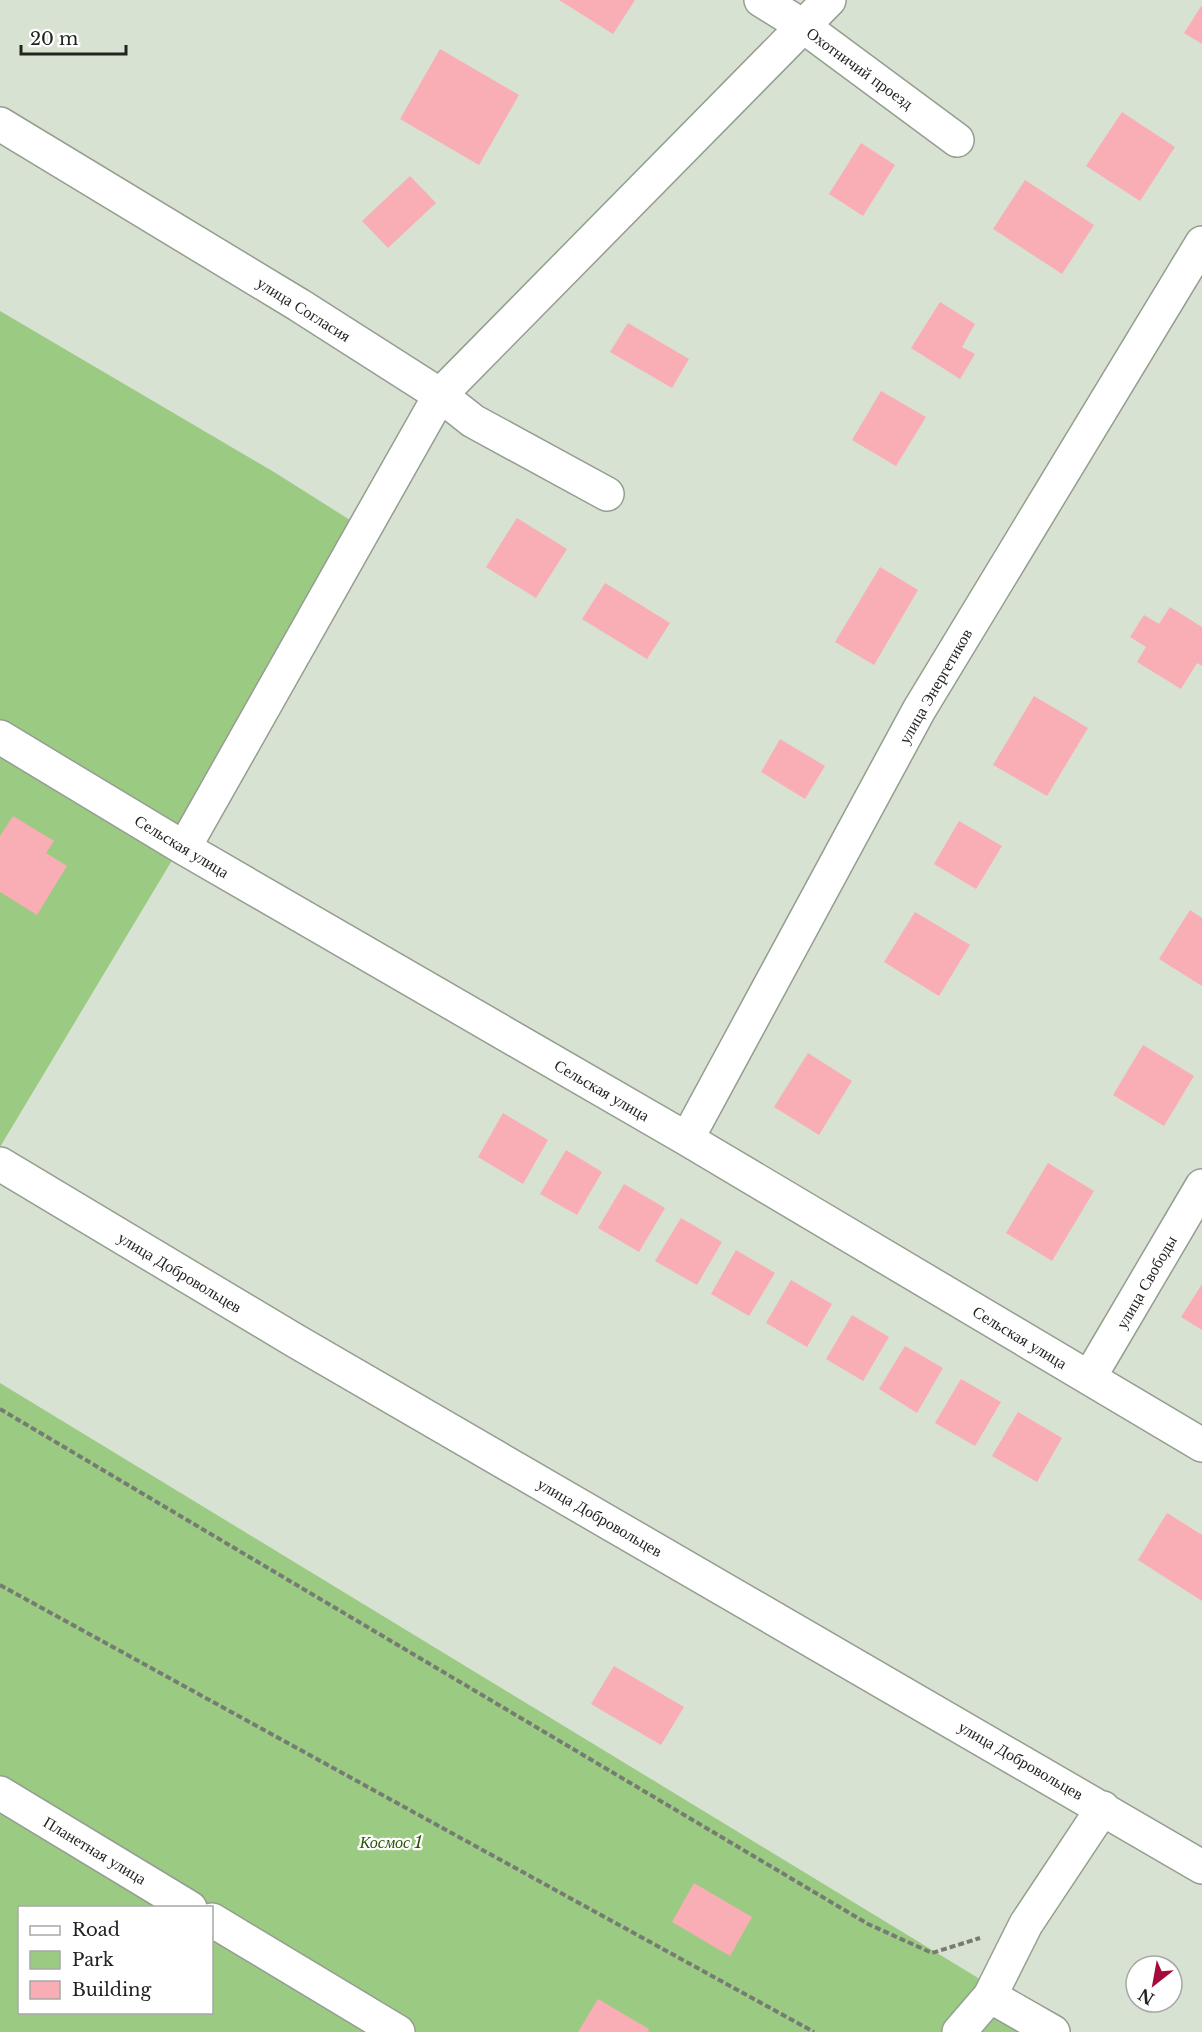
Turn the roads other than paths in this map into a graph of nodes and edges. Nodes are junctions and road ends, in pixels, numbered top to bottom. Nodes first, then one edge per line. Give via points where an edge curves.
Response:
1 (761, 0) edge
2 (829, 0) edge
3 (803, 26) junction
4 (0, 124) edge
5 (957, 140) dead end
6 (1202, 243) edge
7 (440, 395) junction
8 (608, 494) dead end
9 (0, 737) edge
10 (184, 848) junction
11 (687, 1139) junction
12 (0, 1164) edge
13 (1202, 1186) edge
14 (1089, 1378) junction
15 (1202, 1445) edge
16 (0, 1793) edge
17 (1103, 1808) junction
18 (1202, 1867) edge
19 (187, 1906) edge
20 (213, 1921) edge
21 (990, 1996) junction
22 (398, 2032) edge
23 (959, 2032) edge
24 (1053, 2032) edge

1 - 3 street, Охотничий проезд
2 - 3 street
3 - 5 street, Охотничий проезд
3 - 7 street
4 - 7 street, улица Согласия
6 - 11 street, улица Энергетиков via 919,710
7 - 8 street, улица Согласия via 473,422
7 - 10 street
9 - 10 street, Сельская улица
10 - 11 street, Сельская улица
11 - 14 street, Сельская улица
12 - 17 street, улица Добровольцев via 294,1341
13 - 14 street, улица Свободы
14 - 15 street, Сельская улица
16 - 19 street, Планетная улица
17 - 18 street, улица Добровольцев
17 - 21 street via 1026,1924
20 - 22 street
21 - 23 street
21 - 24 street

